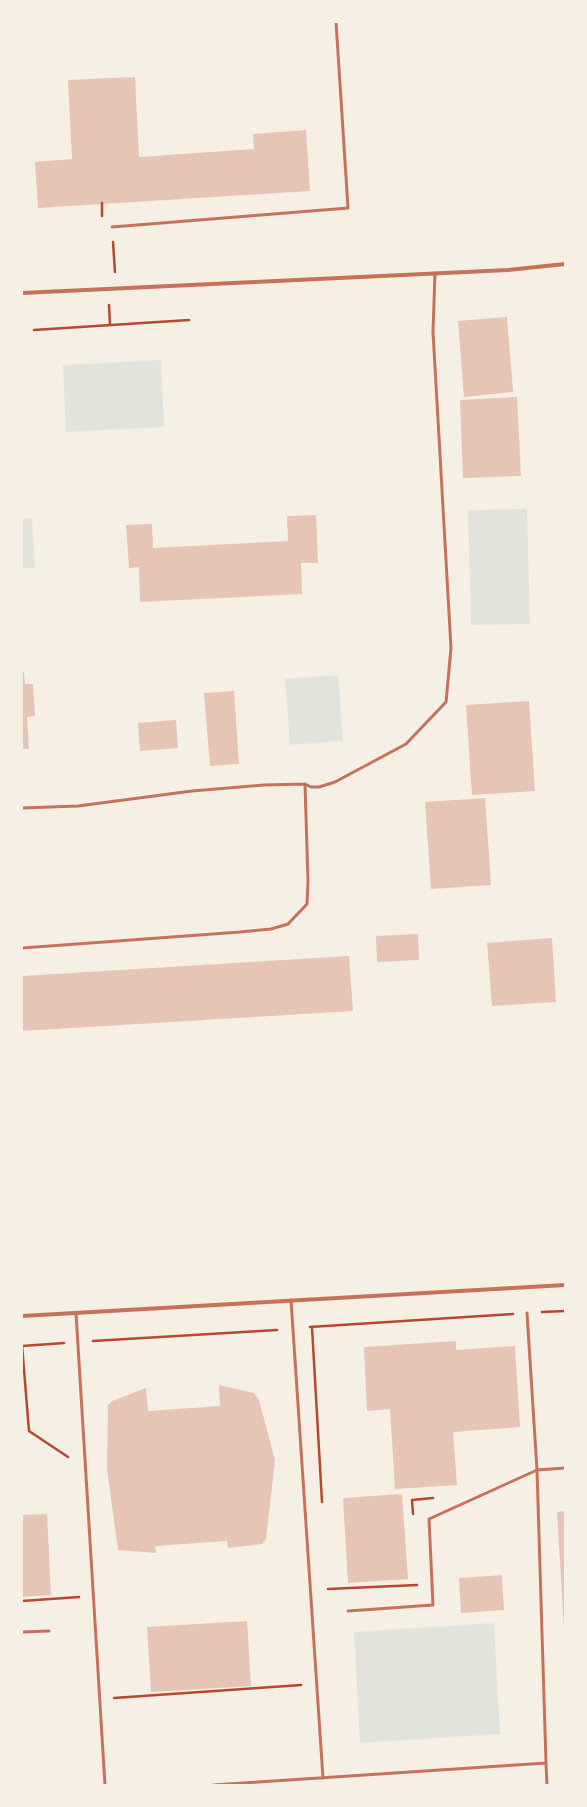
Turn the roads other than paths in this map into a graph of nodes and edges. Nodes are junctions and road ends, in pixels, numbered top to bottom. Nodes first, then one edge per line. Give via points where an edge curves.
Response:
1 (336, 22) edge
2 (112, 228) dead end
3 (565, 264) edge
4 (435, 273) junction
5 (22, 293) edge
6 (305, 784) junction
7 (22, 808) edge
8 (22, 948) edge
9 (565, 1285) edge
10 (291, 1300) junction
11 (76, 1313) junction
12 (528, 1313) dead end
13 (22, 1316) edge
14 (565, 1468) edge
15 (537, 1470) junction
16 (348, 1611) dead end
17 (49, 1631) dead end
18 (22, 1632) edge
19 (546, 1763) junction
20 (323, 1778) junction
21 (106, 1785) edge
22 (213, 1785) edge
23 (547, 1785) edge

1 - 2 lane via 348,208
3 - 4 street via 508,270
4 - 5 street
4 - 6 lane via 433,332 451,648 446,702 406,744 335,782 319,787
6 - 7 lane via 192,791 78,806
6 - 8 lane via 307,904 288,924 240,932
9 - 10 street
10 - 11 street
10 - 20 lane
11 - 13 street
11 - 21 lane
12 - 15 lane
14 - 15 lane
15 - 16 lane via 429,1519 433,1605
15 - 19 lane
17 - 18 lane
19 - 20 lane
19 - 23 lane
20 - 22 lane

